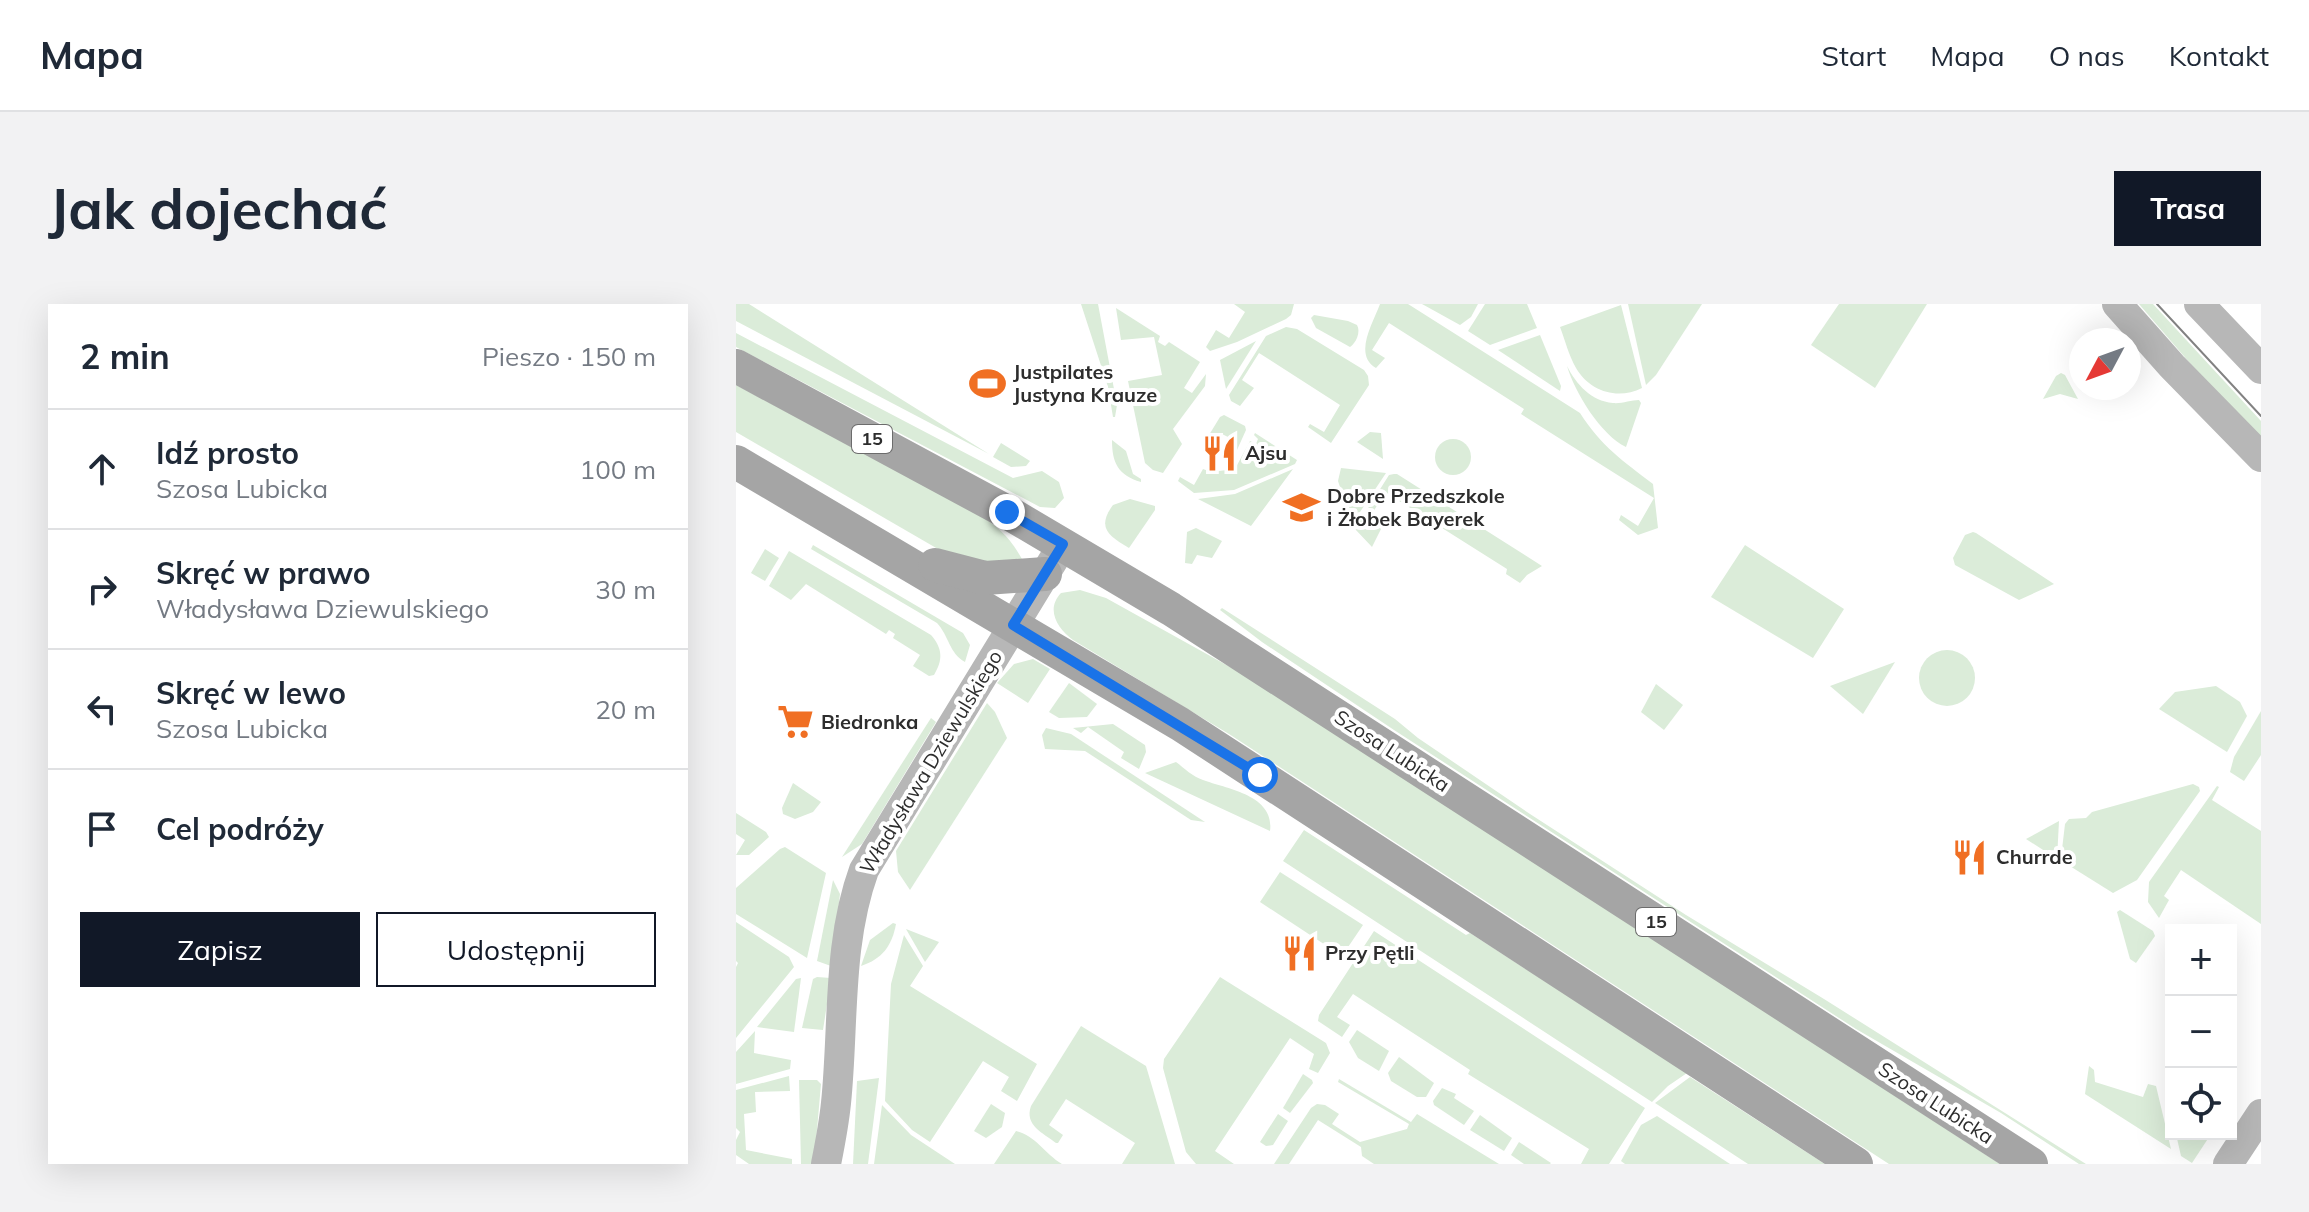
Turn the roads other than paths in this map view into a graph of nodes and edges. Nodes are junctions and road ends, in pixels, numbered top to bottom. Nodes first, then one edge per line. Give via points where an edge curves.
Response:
1 (2117, 304) edge
2 (2199, 304) edge
3 (736, 366) edge
4 (2261, 369) edge
5 (2261, 457) edge
6 (736, 462) edge
7 (1063, 544) junction
8 (885, 550) junction
9 (1045, 574) junction
10 (1013, 625) junction
11 (836, 1104) junction
12 (2261, 1114) edge
13 (826, 1164) edge
14 (838, 1164) edge
15 (1856, 1164) edge
16 (2031, 1164) edge
17 (2228, 1164) edge

1 - 5 street
2 - 4 street
3 - 7 main road, Szosa Lubicka / 15
6 - 8 main road
7 - 9 street, Władysława Dziewulskiego
7 - 16 main road, Szosa Lubicka / 15 via 1269,671
8 - 9 main road via 985,578
8 - 10 main road
9 - 10 street, Władysława Dziewulskiego
10 - 11 street, Władysława Dziewulskiego via 875,849 859,884 844,973
10 - 15 main road via 1260,775
11 - 13 street, Władysława Dziewulskiego
11 - 14 street, Władysława Dziewulskiego
12 - 17 street

